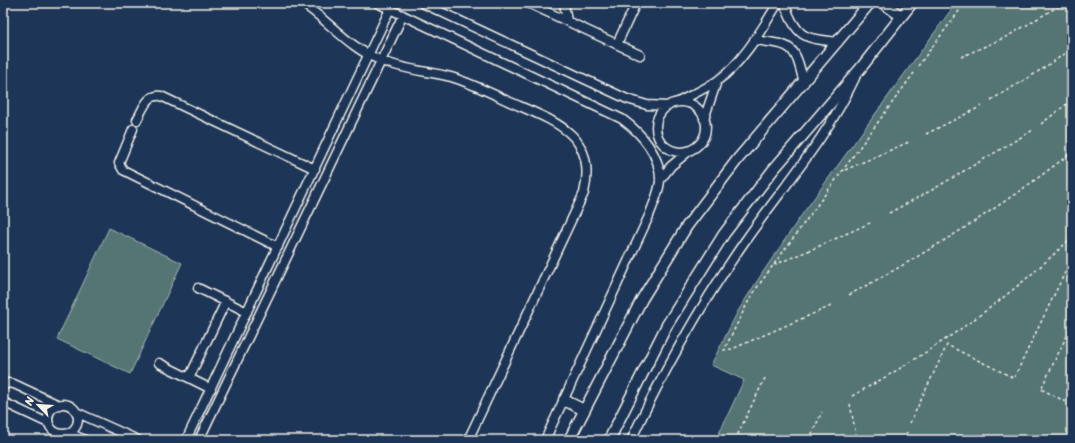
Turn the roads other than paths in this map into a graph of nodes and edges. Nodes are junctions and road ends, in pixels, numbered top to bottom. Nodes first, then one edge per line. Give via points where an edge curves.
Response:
1 (302, 3) edge
2 (377, 3) edge
3 (422, 3) edge
4 (528, 3) edge
5 (564, 3) edge
6 (636, 3) edge
7 (778, 3) edge
8 (784, 3) edge
9 (870, 3) edge
10 (883, 3) edge
11 (912, 3) edge
12 (390, 9) junction
13 (403, 15) junction
14 (901, 16) junction
15 (567, 21) junction
16 (754, 40) junction
17 (838, 42) junction
18 (617, 44) junction
19 (369, 55) junction
20 (640, 55) dead end
21 (381, 61) junction
22 (860, 69) junction
23 (717, 81) junction
24 (804, 83) junction
25 (678, 102) junction
26 (668, 106) junction
27 (704, 119) junction
28 (137, 120) dead end
29 (133, 129) dead end
30 (659, 139) junction
31 (648, 145) junction
32 (689, 151) junction
33 (315, 169) junction
34 (660, 180) junction
35 (278, 247) junction
36 (198, 288) dead end
37 (226, 301) junction
38 (247, 312) junction
39 (159, 363) dead end
40 (189, 378) junction
41 (3, 385) edge
42 (211, 389) junction
43 (564, 400) junction
44 (3, 402) edge
45 (59, 405) junction
46 (584, 410) junction
47 (78, 413) junction
48 (48, 423) junction
49 (69, 433) junction
50 (85, 440) edge
51 (138, 440) edge
52 (186, 440) edge
53 (199, 440) edge
54 (468, 440) edge
55 (545, 440) edge
56 (569, 440) edge
57 (609, 440) edge
58 (631, 440) edge

1 - 19 street
2 - 12 street
3 - 26 street via 627,99 647,105
4 - 15 street
5 - 15 street
6 - 18 street
7 - 16 street
8 - 17 street via 800,33 810,38
9 - 17 main road
10 - 14 main road
11 - 14 main road
12 - 13 street
12 - 19 street
13 - 21 street
13 - 31 street via 622,120 632,126
14 - 22 main road
15 - 18 street
16 - 23 street
16 - 24 street via 784,44 792,48 797,56
17 - 24 main road
18 - 20 street
19 - 21 street
19 - 33 street
21 - 53 street
21 - 54 street via 461,81 558,123 575,139 585,160 587,177 584,194
22 - 57 main road via 773,170 720,240 667,325
22 - 58 street via 824,134 747,239 694,320 662,375
23 - 25 street
23 - 27 street
24 - 46 main road via 737,160 687,226 638,305
25 - 26 street
25 - 27 street via 694,106
26 - 30 street via 657,119 656,130
27 - 32 street via 704,136 698,145
28 - 33 street via 150,98 162,96
29 - 35 street via 120,157 119,163 123,170
30 - 31 street
30 - 32 street via 672,151
31 - 34 street
32 - 34 street via 671,166
33 - 35 street
34 - 43 street via 644,229
35 - 38 street
36 - 37 street
37 - 38 street
37 - 40 street
38 - 42 street
39 - 40 street
40 - 42 street
41 - 45 street via 11,383
42 - 52 street
43 - 46 main road
43 - 55 street
44 - 48 street
45 - 47 street via 68,404
45 - 48 street via 49,414
46 - 56 main road
47 - 49 street via 77,425
47 - 51 street
48 - 49 street via 55,432
49 - 50 street

